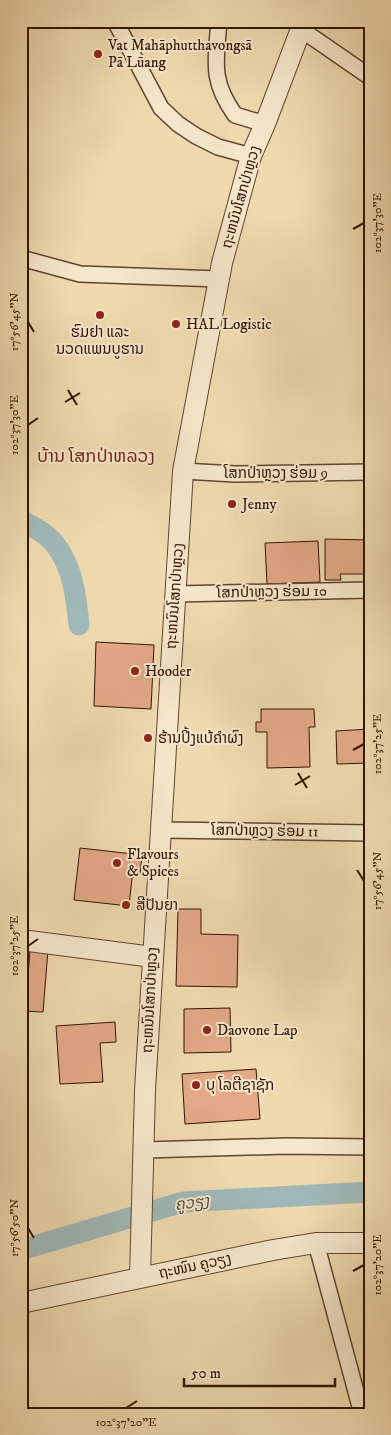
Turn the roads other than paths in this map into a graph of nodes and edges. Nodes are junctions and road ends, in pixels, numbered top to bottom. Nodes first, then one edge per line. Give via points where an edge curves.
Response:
1 (115, 21) edge
2 (219, 21) edge
3 (303, 26) edge
4 (370, 76) edge
5 (265, 124) junction
6 (251, 156) junction
7 (21, 258) edge
8 (219, 279) junction
9 (183, 471) junction
10 (370, 472) edge
11 (370, 590) edge
12 (174, 594) junction
13 (161, 830) junction
14 (370, 833) edge
15 (21, 940) edge
16 (152, 957) junction
17 (370, 1147) edge
18 (144, 1150) junction
19 (316, 1243) junction
20 (370, 1243) edge
21 (140, 1268) junction
22 (21, 1303) edge
23 (362, 1414) edge

1 - 6 street via 161,108 196,136 218,147
2 - 5 street via 216,68 220,91 234,115
3 - 4 street
3 - 5 street, ຖະຫນົນໂສກປ່າຫຼວງ
5 - 6 street, ຖະຫນົນໂສກປ່າຫຼວງ
6 - 8 street, ຖະຫນົນໂສກປ່າຫຼວງ
7 - 8 street via 80,274
8 - 9 street, ຖະຫນົນໂສກປ່າຫຼວງ
9 - 10 street, ໂສກປ່າຫຼວງ ຮ່ອມ 9 via 234,474
9 - 12 street, ຖະຫນົນໂສກປ່າຫຼວງ
11 - 12 street, ໂສກປ່າຫຼວງ ຮ່ອມ 10
12 - 13 street, ຖະຫນົນໂສກປ່າຫຼວງ
13 - 14 street, ໂສກປ່າຫຼວງ ຮ່ອມ 11
13 - 16 street, ຖະຫນົນໂສກປ່າຫຼວງ
15 - 16 street
16 - 18 street, ຖະຫນົນໂສກປ່າຫຼວງ
17 - 18 street
18 - 21 street, ຖະຫນົນໂສກປ່າຫຼວງ
19 - 20 street, ຖະໜົນ ຄູວຽງ
19 - 21 street, ຖະໜົນ ຄູວຽງ
19 - 23 street
21 - 22 street, ຖະໜົນ ຄູວຽງ

